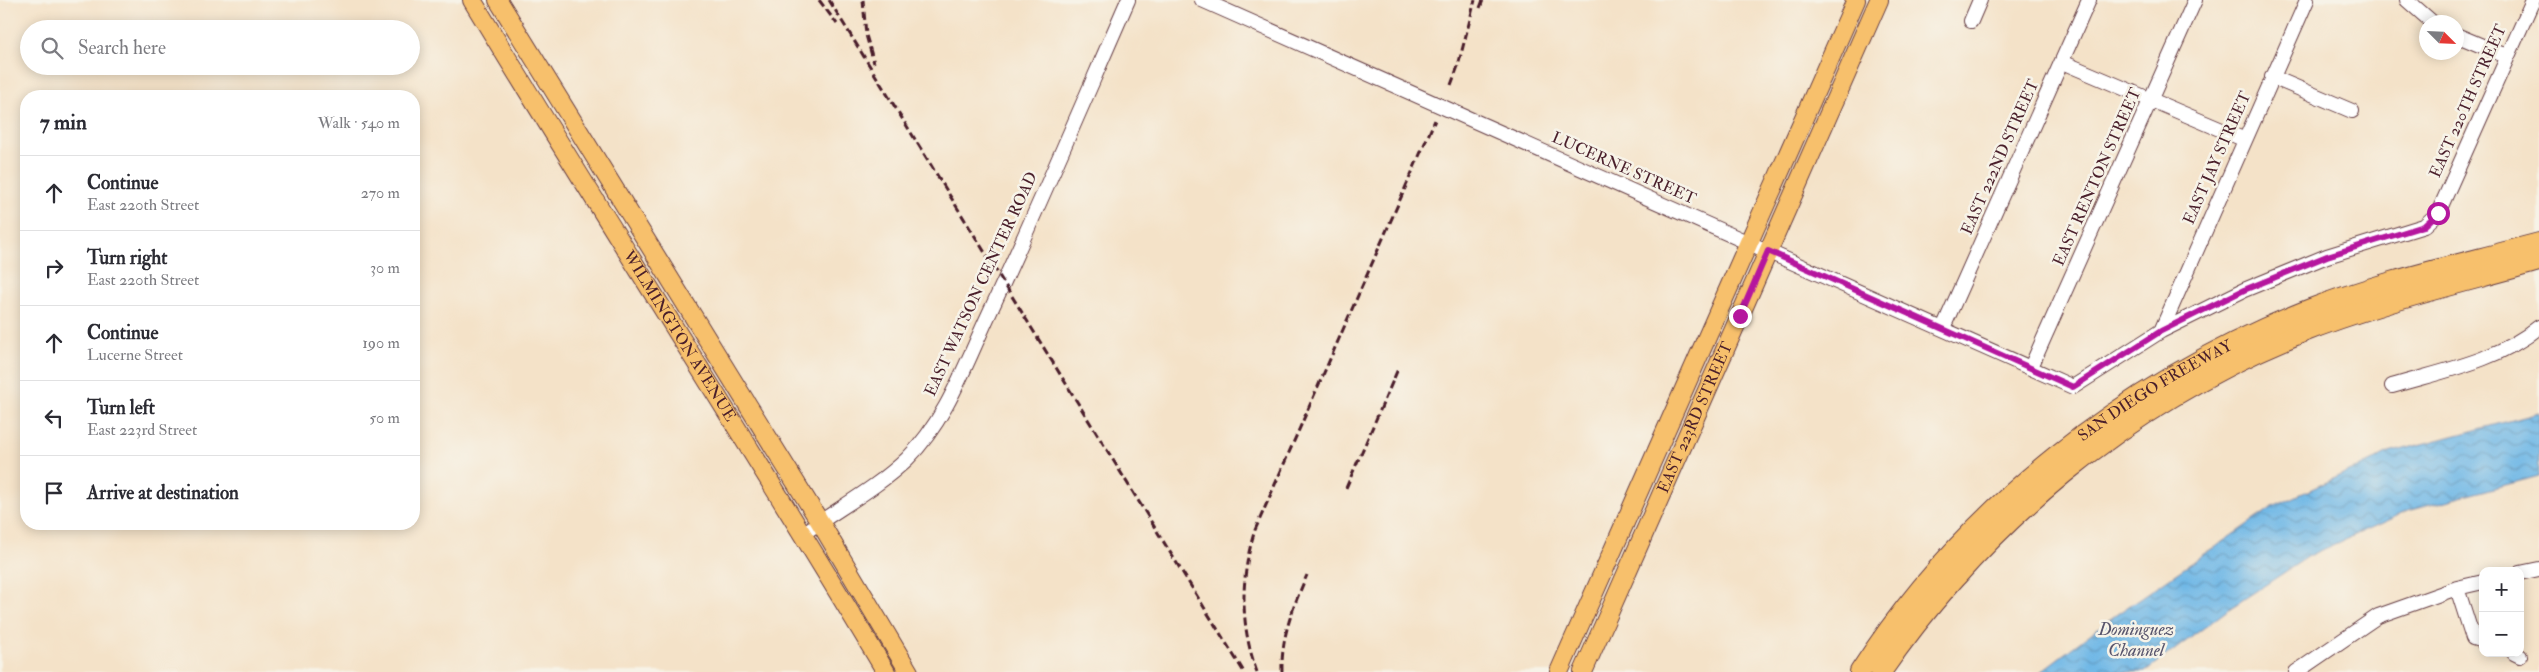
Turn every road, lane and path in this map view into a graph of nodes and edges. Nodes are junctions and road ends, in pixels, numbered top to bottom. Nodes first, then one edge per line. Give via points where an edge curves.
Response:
1 (472, 0) edge
2 (498, 0) edge
3 (1128, 0) edge
4 (1202, 0) edge
5 (1856, 0) edge
6 (1879, 0) edge
7 (1980, 0) edge
8 (2089, 0) edge
9 (2195, 0) edge
10 (2307, 0) edge
11 (2407, 0) edge
12 (2533, 0) edge
13 (2424, 15) edge
14 (1971, 21) dead end
15 (2464, 38) edge
16 (2506, 56) junction
17 (2062, 62) junction
18 (2272, 77) junction
19 (2150, 100) junction
20 (2352, 111) dead end
21 (2243, 139) junction
22 (1748, 242) junction
23 (2539, 243) edge
24 (1768, 251) junction
25 (2539, 255) edge
26 (2539, 261) edge
27 (2539, 272) edge
28 (2539, 327) edge
29 (1943, 328) junction
30 (2161, 331) junction
31 (2031, 367) junction
32 (2392, 386) dead end
33 (820, 522) junction
34 (803, 534) junction
35 (2539, 569) edge
36 (2524, 572) edge
37 (2479, 583) edge
38 (2457, 588) junction
39 (2479, 640) edge
40 (2313, 667) edge
41 (886, 672) edge
42 (909, 672) edge
43 (1559, 672) edge
44 (1583, 672) edge
45 (1860, 672) edge
46 (1874, 672) edge
47 (1881, 672) edge
48 (1894, 672) edge
49 (2296, 672) edge

1 - 34 main road, WILMINGTON AVENUE via 591,197
2 - 33 main road, WILMINGTON AVENUE
3 - 33 street, EAST WATSON CENTER ROAD via 1000,292 934,424 908,458
4 - 22 street, LUCERNE STREET
5 - 22 main road, EAST 223RD STREET
6 - 24 main road, EAST 223RD STREET
7 - 14 street
8 - 17 street, EAST 222ND STREET
9 - 19 street, EAST RENTON STREET
10 - 18 street, EAST JAY STREET
11 - 13 street
12 - 16 street, EAST 220TH STREET
15 - 16 street
16 - 30 street, EAST 220TH STREET via 2438,213 2424,226 2327,256 2244,290
17 - 19 street
17 - 29 street, EAST 222ND STREET
18 - 20 street
18 - 21 street, EAST JAY STREET
19 - 21 street
19 - 31 street, EAST RENTON STREET
21 - 30 street, EAST JAY STREET
22 - 24 street, LUCERNE STREET
22 - 43 main road, EAST 223RD STREET
23 - 45 highway, SAN DIEGO FREEWAY via 2382,286 2309,310 2198,361 2161,382 2052,459 1973,531 1921,589
24 - 29 street, LUCERNE STREET
24 - 44 main road, EAST 223RD STREET
25 - 46 highway via 2388,295 2317,319 2232,357 2148,404 2071,458 1980,539 1911,619
26 - 47 highway via 2350,315 2250,355 2192,385 2104,442 2029,502 1952,580
27 - 48 highway, SAN DIEGO FREEWAY via 2359,323 2261,362 2179,405 2104,456 2030,516 1971,575
28 - 32 street via 2525,339 2497,354
29 - 31 street, LUCERNE STREET
30 - 31 street, EAST 220TH STREET via 2073,387
33 - 34 street, EAST WATSON CENTER ROAD
33 - 42 main road, WILMINGTON AVENUE
34 - 41 main road, WILMINGTON AVENUE
35 - 36 street
37 - 38 street
38 - 39 street via 2473,638
38 - 40 street via 2378,616
40 - 49 street

